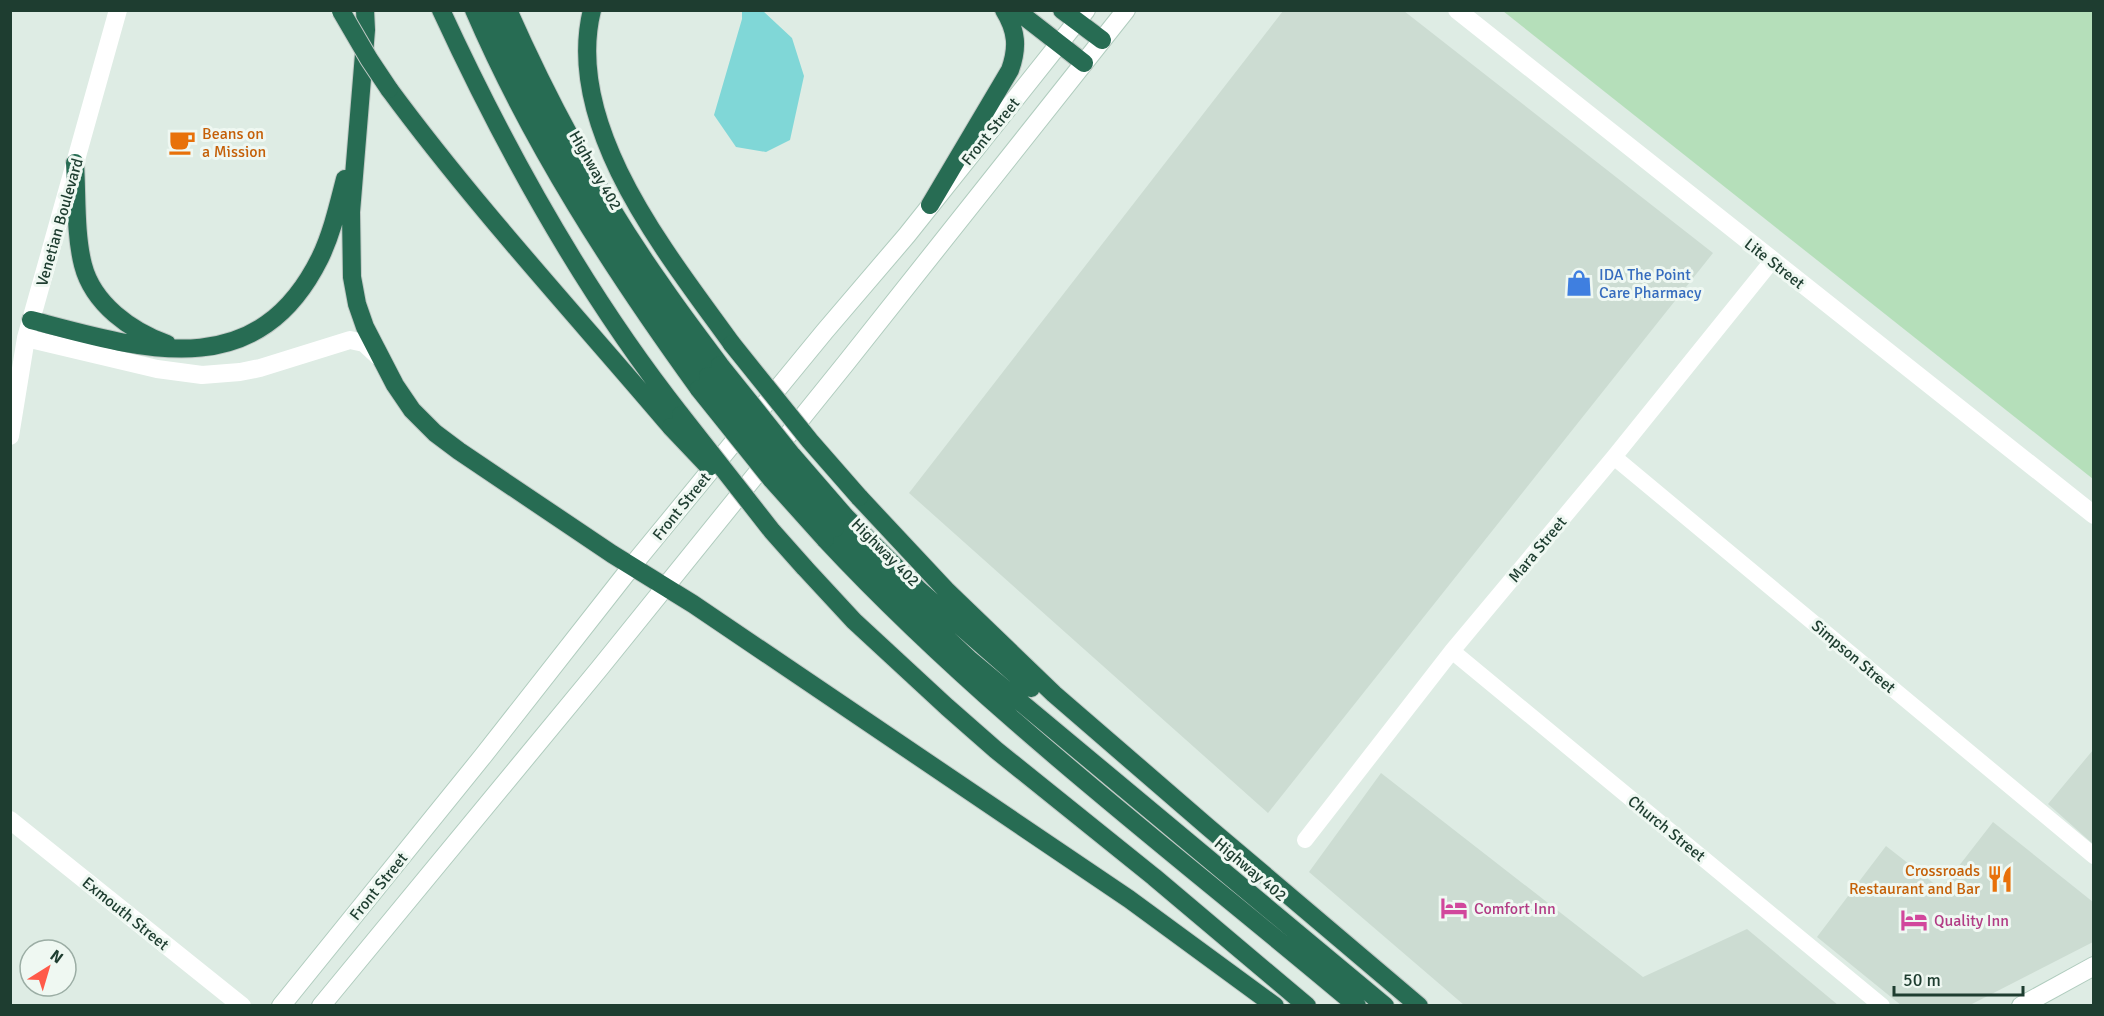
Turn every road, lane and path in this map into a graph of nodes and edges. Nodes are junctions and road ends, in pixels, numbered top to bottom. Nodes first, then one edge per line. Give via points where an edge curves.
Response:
1 (118, 10) edge
2 (365, 10) edge
3 (441, 10) edge
4 (474, 10) edge
5 (492, 10) edge
6 (508, 10) edge
7 (592, 10) edge
8 (1004, 10) edge
9 (1016, 10) edge
10 (1062, 10) edge
11 (1126, 10) edge
12 (1457, 10) edge
13 (341, 11) edge
14 (1082, 16) edge
15 (1102, 40) junction
16 (1061, 43) junction
17 (1084, 63) junction
18 (359, 128) junction
19 (75, 163) junction
20 (930, 205) junction
21 (1772, 261) junction
22 (28, 329) junction
23 (186, 349) junction
24 (379, 357) junction
25 (709, 376) junction
26 (676, 421) junction
27 (10, 436) edge
28 (1614, 457) junction
29 (2094, 515) edge
30 (835, 528) junction
31 (632, 566) junction
32 (665, 587) junction
33 (1452, 651) junction
34 (10, 820) edge
35 (1209, 828) junction
36 (1305, 840) dead end
37 (2094, 856) edge
38 (2094, 966) edge
39 (242, 1005) edge
40 (281, 1005) edge
41 (321, 1005) edge
42 (1275, 1005) edge
43 (1307, 1005) edge
44 (1357, 1005) edge
45 (1385, 1005) edge
46 (1419, 1005) edge
47 (1882, 1005) edge
48 (2021, 1005) edge

1 - 19 main road, Venetian Boulevard
2 - 18 highway
3 - 26 highway via 497,127 566,247
4 - 25 highway via 564,186 642,311
5 - 25 highway, Highway 402 via 579,181 649,295
6 - 25 highway via 565,128 660,284
7 - 35 highway, bridge via 587,46 589,72 593,104 603,134 658,237 732,344 803,433 946,590 1054,694
8 - 20 highway via 1015,32 1012,63
9 - 16 highway
10 - 14 highway
11 - 15 main road, Front Street
12 - 21 main road, Lite Street
13 - 26 highway, bridge via 389,89 482,208
14 - 15 highway
14 - 16 main road, Front Street
15 - 17 main road, Front Street
16 - 17 highway
16 - 20 main road, Front Street
17 - 32 main road, Front Street
18 - 23 highway via 330,235 303,287 285,309 255,331 222,345
18 - 24 highway via 351,212 351,277 365,327
19 - 22 main road, Venetian Boulevard
19 - 23 highway via 80,250 87,277 118,317 166,344
20 - 31 main road, Front Street
21 - 28 street, Mara Street
21 - 29 main road, Lite Street
22 - 23 highway via 145,347
22 - 24 main road via 157,369 202,375 260,368 350,340 364,343
22 - 27 main road, Venetian Boulevard
24 - 31 highway via 412,410 435,433
25 - 30 highway, Highway 402, bridge via 786,474
26 - 43 highway, bridge via 854,621 972,729
28 - 33 street, Mara Street
28 - 37 street, Simpson Street
30 - 35 highway via 919,590 1034,691
30 - 44 highway via 900,617 1069,766
30 - 45 highway, Highway 402 via 970,660
31 - 32 highway
31 - 40 main road, Front Street
32 - 41 main road, Front Street
32 - 42 highway via 1129,899
33 - 36 street, Mara Street
33 - 47 street, Church Street
34 - 39 main road, Exmouth Street
35 - 46 highway
38 - 48 main road

